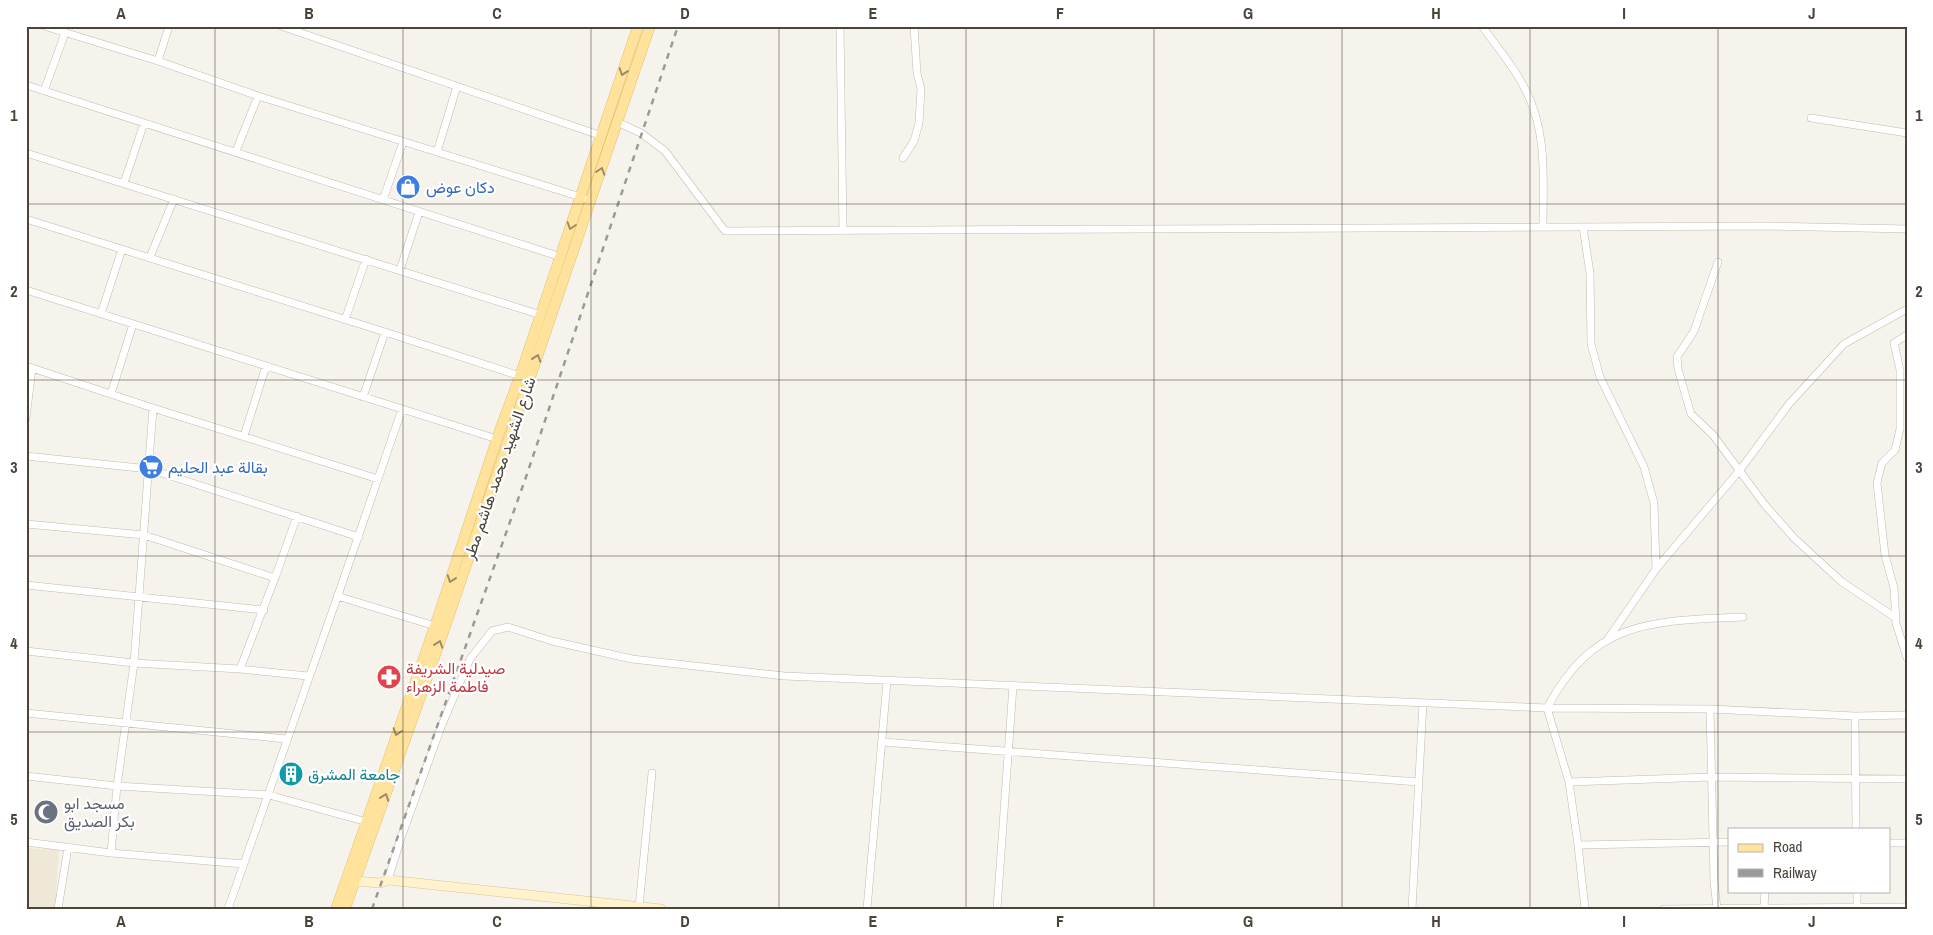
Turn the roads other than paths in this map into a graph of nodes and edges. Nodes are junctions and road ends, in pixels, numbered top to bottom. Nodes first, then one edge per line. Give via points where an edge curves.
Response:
1 (44, 26) edge
2 (169, 26) edge
3 (281, 26) edge
4 (638, 26) edge
5 (650, 26) edge
6 (840, 26) edge
7 (914, 26) edge
8 (1482, 26) edge
9 (65, 33) junction
10 (158, 61) junction
11 (26, 85) edge
12 (457, 86) junction
13 (44, 91) junction
14 (258, 96) junction
15 (1810, 118) dead end
16 (617, 122) junction
17 (144, 123) junction
18 (1907, 133) edge
19 (602, 136) junction
20 (403, 142) junction
21 (236, 151) junction
22 (26, 152) edge
23 (437, 152) junction
24 (903, 158) dead end
25 (124, 183) junction
26 (580, 197) junction
27 (174, 199) junction
28 (383, 200) junction
29 (591, 200) junction
30 (419, 212) junction
31 (26, 219) edge
32 (1543, 227) junction
33 (1583, 227) junction
34 (1907, 229) edge
35 (842, 231) junction
36 (122, 249) junction
37 (150, 257) junction
38 (560, 258) junction
39 (366, 259) junction
40 (1718, 262) dead end
41 (400, 270) junction
42 (26, 290) edge
43 (1907, 309) edge
44 (101, 314) junction
45 (541, 315) junction
46 (345, 320) junction
47 (133, 324) junction
48 (385, 332) junction
49 (1907, 335) edge
50 (266, 366) junction
51 (29, 367) edge
52 (520, 376) junction
53 (111, 394) junction
54 (363, 398) junction
55 (154, 408) junction
56 (402, 409) junction
57 (26, 418) edge
58 (244, 436) junction
59 (497, 439) junction
60 (26, 456) edge
61 (149, 470) junction
62 (1740, 470) junction
63 (378, 479) junction
64 (297, 516) junction
65 (26, 524) edge
66 (144, 535) junction
67 (358, 537) junction
68 (1656, 569) junction
69 (275, 578) junction
70 (26, 585) edge
71 (138, 595) junction
72 (337, 596) junction
73 (264, 610) junction
74 (1743, 616) dead end
75 (1896, 618) junction
76 (435, 626) junction
77 (1608, 639) junction
78 (26, 651) edge
79 (1907, 658) edge
80 (134, 663) junction
81 (240, 669) junction
82 (308, 676) junction
83 (887, 681) junction
84 (1013, 686) junction
85 (1423, 703) junction
86 (1547, 708) junction
87 (1710, 709) junction
88 (26, 713) edge
89 (1907, 715) edge
90 (1854, 716) junction
91 (127, 724) junction
92 (286, 739) junction
93 (882, 742) junction
94 (1008, 752) junction
95 (652, 774) dead end
96 (26, 776) edge
97 (1712, 777) junction
98 (1856, 778) junction
99 (1907, 779) edge
100 (1419, 782) junction
101 (1568, 782) junction
102 (117, 786) junction
103 (269, 795) junction
104 (367, 822) junction
105 (1856, 828) edge
106 (26, 842) edge
107 (1714, 842) junction
108 (1728, 842) edge
109 (1890, 843) edge
110 (1907, 843) edge
111 (1578, 845) junction
112 (68, 847) junction
113 (111, 853) junction
114 (244, 864) junction
115 (388, 880) junction
116 (355, 881) junction
117 (1765, 892) edge
118 (1857, 892) edge
119 (639, 907) junction
120 (1764, 907) junction
121 (1907, 907) edge
122 (1717, 908) edge
123 (1857, 908) edge
124 (58, 909) edge
125 (228, 909) edge
126 (336, 909) edge
127 (345, 909) edge
128 (657, 909) edge
129 (661, 909) edge
130 (867, 909) edge
131 (997, 909) edge
132 (1412, 909) edge
133 (1585, 909) edge
134 (1664, 909) edge

1 - 9 street
2 - 10 street
3 - 12 street
4 -> 19 main road, شارع الشهيد محمد هاشم مطر
5 - 16 main road, شارع الشهيد محمد هاشم مطر
6 - 35 street
7 - 24 street via 921,89 914,141
8 - 32 street via 1523,85 1537,118 1544,152
9 - 10 street
9 - 13 street
10 - 14 street
11 - 13 street
12 - 19 street
12 - 23 street
13 - 17 street
14 - 20 street
14 - 21 street
15 - 18 street
29 -> 16 main road, شارع الشهيد محمد هاشم مطر
16 - 35 street via 641,133 665,151 725,231
17 - 21 street
17 - 25 street
19 - 26 main road, شارع الشهيد محمد هاشم مطر
20 - 23 street
20 - 28 street
21 - 28 street
22 - 25 street
23 - 26 street
25 - 27 street
26 - 29 street
26 -> 38 main road, شارع الشهيد محمد هاشم مطر
27 - 37 street
27 - 39 street
28 - 30 street
116 -> 29 main road, شارع الشهيد محمد هاشم مطر
30 - 38 street
30 - 41 street
31 - 36 street
32 - 33 street
32 - 35 street
33 - 34 street
33 - 68 street via 1590,273 1591,344 1600,377 1644,467 1654,503
36 - 37 street
36 - 44 street
37 - 46 street
38 - 45 main road, شارع الشهيد محمد هاشم مطر
39 - 41 street
39 - 46 street
40 - 62 street via 1694,331 1679,354 1677,365 1691,414 1713,435
41 - 45 street
42 - 44 street
43 - 62 street via 1844,344 1789,404
44 - 47 street
45 - 52 main road, شارع الشهيد محمد هاشم مطر
46 - 48 street
47 - 50 street
47 - 53 street
48 - 52 street
48 - 54 street
49 - 75 street via 1894,343 1900,370 1900,429 1895,450 1882,463 1878,483
50 - 54 street
50 - 58 street
51 - 53 street
51 - 57 street
52 - 59 main road, شارع الشهيد محمد هاشم مطر
53 - 55 street
54 - 56 street
55 - 58 street
55 - 61 street
56 - 59 street
56 - 63 street
58 - 63 street
59 -> 76 main road, شارع الشهيد محمد هاشم مطر
60 - 61 street
61 - 64 street
61 - 66 street
62 - 68 street
62 - 75 street via 1779,522 1809,553 1859,595
63 - 67 street
64 - 67 street
64 - 69 street
65 - 66 street
66 - 69 street
66 - 71 street
67 - 72 street
68 - 77 street
69 - 73 street
70 - 71 street
71 - 73 street
71 - 80 street
72 - 76 street
72 - 82 street
73 - 81 street
74 - 77 street via 1657,623
75 - 79 street
76 -> 104 main road, شارع الشهيد محمد هاشم مطر
77 - 86 street via 1577,664 1560,684
78 - 80 street
80 - 81 street
80 - 91 street
81 - 82 street
82 - 92 street
83 - 84 street
83 - 93 street
83 - 115 street via 690,667 632,659 552,641 508,627 492,631 470,659 455,693
84 - 85 street
84 - 94 street
85 - 86 street
85 - 100 street
86 - 87 street
86 - 101 street
87 - 90 street
87 - 97 street
88 - 91 street
89 - 90 street
90 - 98 street
91 - 92 street
91 - 102 street
92 - 103 street
93 - 94 street
93 - 130 street
94 - 100 street
94 - 131 street
95 - 119 street
96 - 102 street
97 - 98 street
97 - 101 street
97 - 107 street
98 - 99 street
98 - 105 street
100 - 132 street
101 - 111 street
102 - 103 street
102 - 113 street
103 - 104 street
103 - 114 street
104 - 126 main road, شارع الشهيد محمد هاشم مطر
106 - 112 street
107 - 108 street
107 - 111 street
107 - 122 street
109 - 110 street
111 - 133 street
112 - 113 street
112 - 124 street
113 - 114 street
114 - 125 street
115 - 116 street via 380,883
115 - 119 street
116 - 127 main road, شارع الشهيد محمد هاشم مطر
117 - 120 street
118 - 123 street
119 - 128 street
120 - 122 street
120 - 123 street
121 - 123 street
122 - 134 street
128 - 129 street

